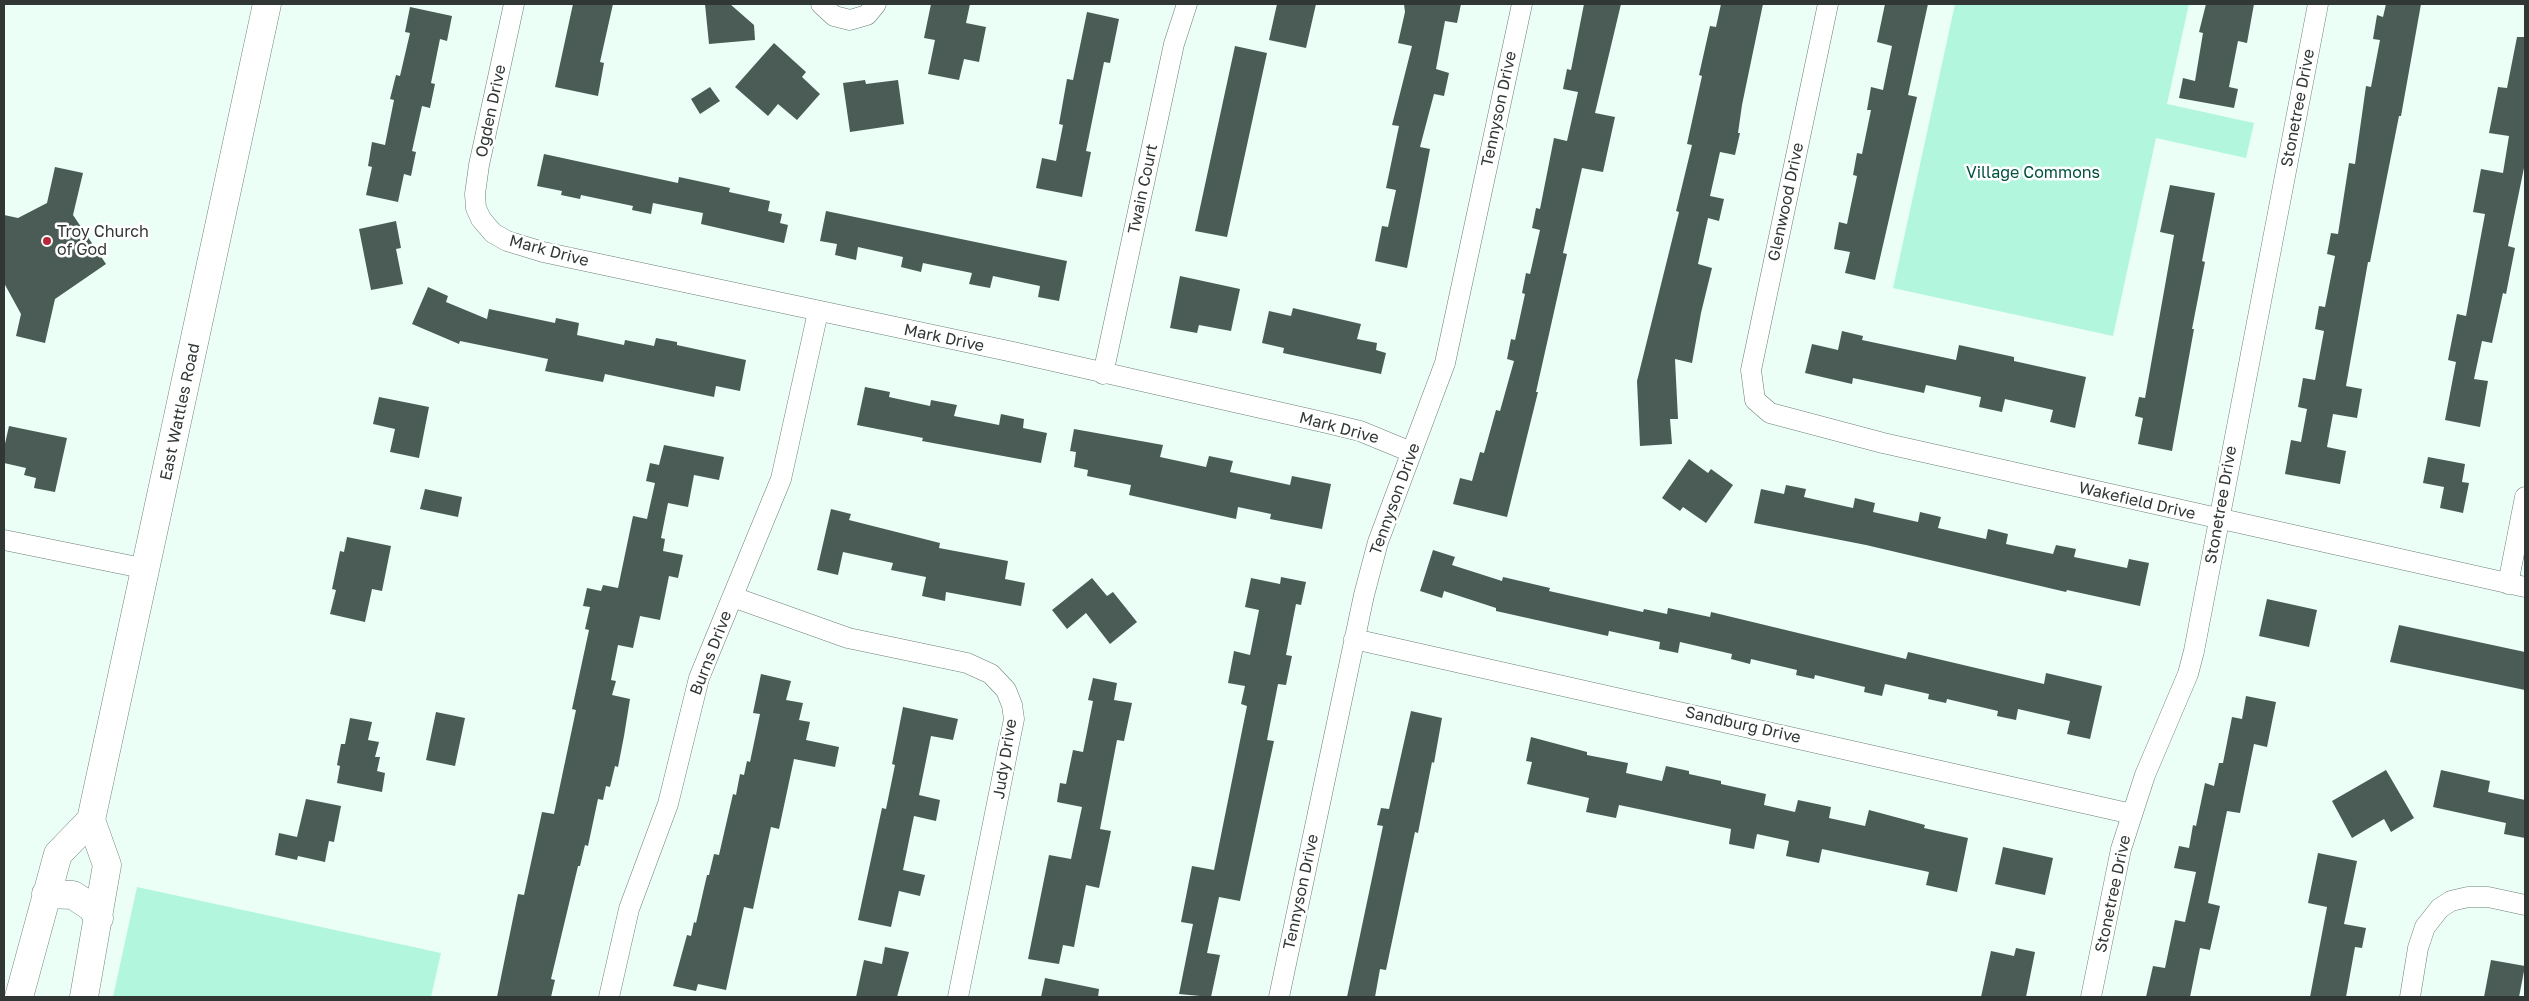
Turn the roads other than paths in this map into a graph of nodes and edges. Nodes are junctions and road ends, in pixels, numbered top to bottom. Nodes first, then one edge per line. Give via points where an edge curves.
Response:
1 (267, 4) edge
2 (514, 4) edge
3 (821, 4) edge
4 (876, 4) edge
5 (1186, 4) edge
6 (1522, 4) edge
7 (1828, 4) edge
8 (2318, 4) edge
9 (481, 219) joint
10 (818, 312) junction
11 (1103, 374) junction
12 (1755, 400) joint
13 (1412, 452) junction
14 (2525, 497) edge
15 (2219, 519) junction
16 (4, 540) edge
17 (147, 569) junction
18 (2517, 586) edge
19 (733, 597) junction
20 (1354, 639) junction
21 (2132, 814) junction
22 (91, 820) junction
23 (46, 894) junction
24 (2525, 905) edge
25 (99, 918) junction
26 (19, 997) edge
27 (84, 997) edge
28 (610, 997) edge
29 (958, 997) edge
30 (1280, 997) edge
31 (2091, 997) edge
32 (2410, 997) edge

1 - 17 main road, East Wattles Road
2 - 9 street, Ogden Drive via 476,179 476,208
3 - 4 street via 834,16 850,20 867,15
5 - 11 street, Twain Court via 1172,54
6 - 13 street, Tennyson Drive via 1445,363
7 - 12 street, Glenwood Drive via 1751,370
8 - 15 street, Stonetree Drive
9 - 10 street, Mark Drive via 493,233 523,247
10 - 11 street, Mark Drive
10 - 19 street, Burns Drive via 781,480
11 - 13 street, Mark Drive via 1360,431
12 - 15 street, Wakefield Drive via 1770,413 1793,420
13 - 20 street, Tennyson Drive via 1378,542
14 - 18 street
15 - 18 street, Wakefield Drive
15 - 21 street, Stonetree Drive via 2188,674
16 - 17 street
17 - 22 main road, East Wattles Road
19 - 28 street, Burns Drive via 693,697 673,788 629,909
19 - 29 street, Judy Drive via 848,638 967,663 991,674 1006,690 1014,719 1012,732
20 - 21 street, Sandburg Drive
20 - 30 street, Tennyson Drive
21 - 31 street, Stonetree Drive via 2121,849
22 - 23 main road via 58,854
22 - 25 main road via 107,865
23 - 25 main road via 73,895 91,907
23 - 26 main road
24 - 32 street via 2488,897 2468,897 2440,908 2425,927
25 - 27 main road

